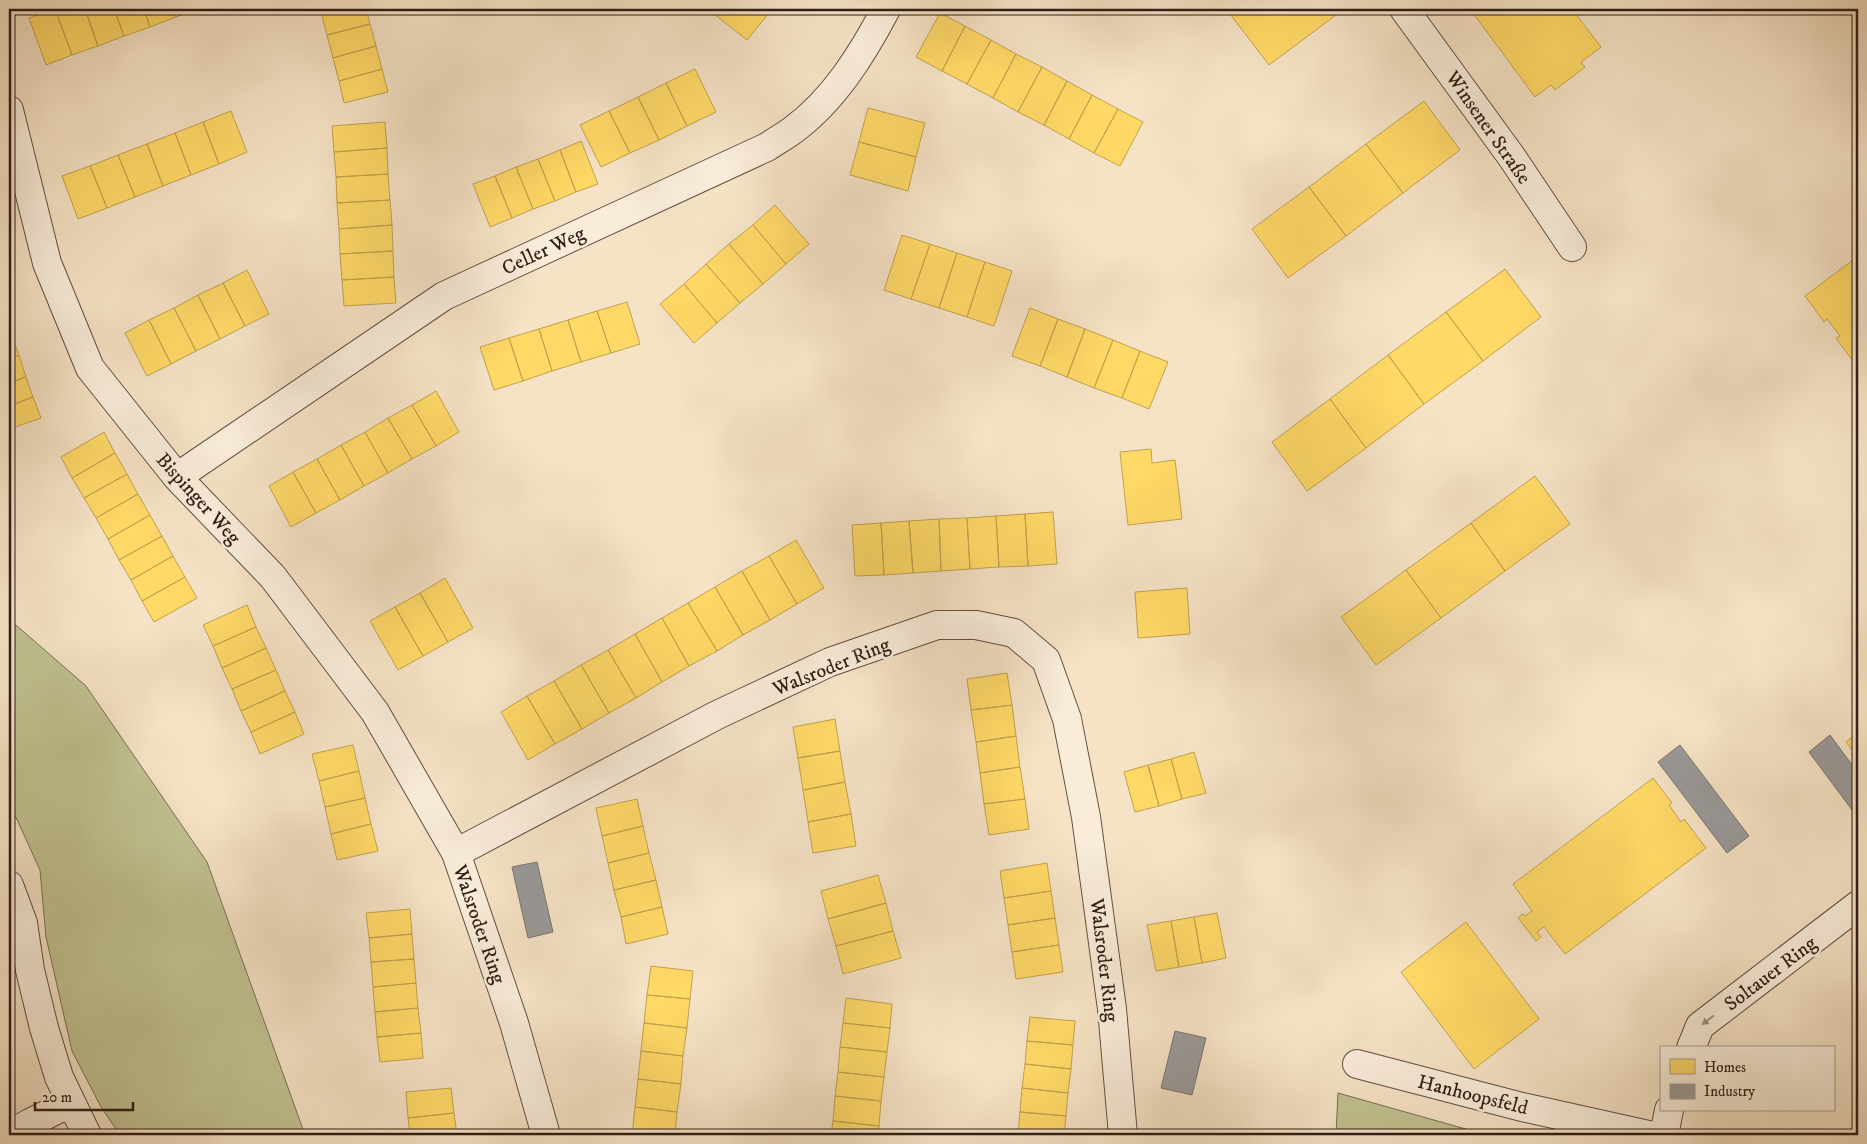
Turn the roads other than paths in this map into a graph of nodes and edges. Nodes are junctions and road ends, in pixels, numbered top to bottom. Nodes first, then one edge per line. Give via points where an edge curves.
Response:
1 (886, 9) edge
2 (1404, 9) edge
3 (9, 110) edge
4 (1572, 247) dead end
5 (178, 477) junction
6 (456, 853) junction
7 (9, 885) edge
8 (1858, 905) edge
9 (1692, 1046) edge
10 (1357, 1064) dead end
11 (70, 1104) junction
12 (1669, 1112) edge
13 (9, 1135) edge
14 (87, 1135) edge
15 (546, 1135) edge
16 (1123, 1135) edge
17 (1648, 1135) edge
18 (1664, 1135) edge

1 - 5 street, Celler Weg via 873,34 824,102 767,147 444,296
2 - 4 street, Winsener Straße via 1511,156
3 - 5 street, Bispinger Weg via 48,263 90,368
5 - 6 street, Bispinger Weg via 273,577 375,712
6 - 15 street, Walsroder Ring via 514,1023
6 - 16 street, Walsroder Ring via 717,715 830,662 937,625 976,625 1014,633 1046,660 1067,719 1086,817 1112,1009
7 - 11 street via 23,922 44,1028
8 -> 9 street, Soltauer Ring via 1700,1026
10 - 17 street, Hanhoopsfeld via 1522,1107
11 - 13 street
11 - 14 street
12 - 18 street

